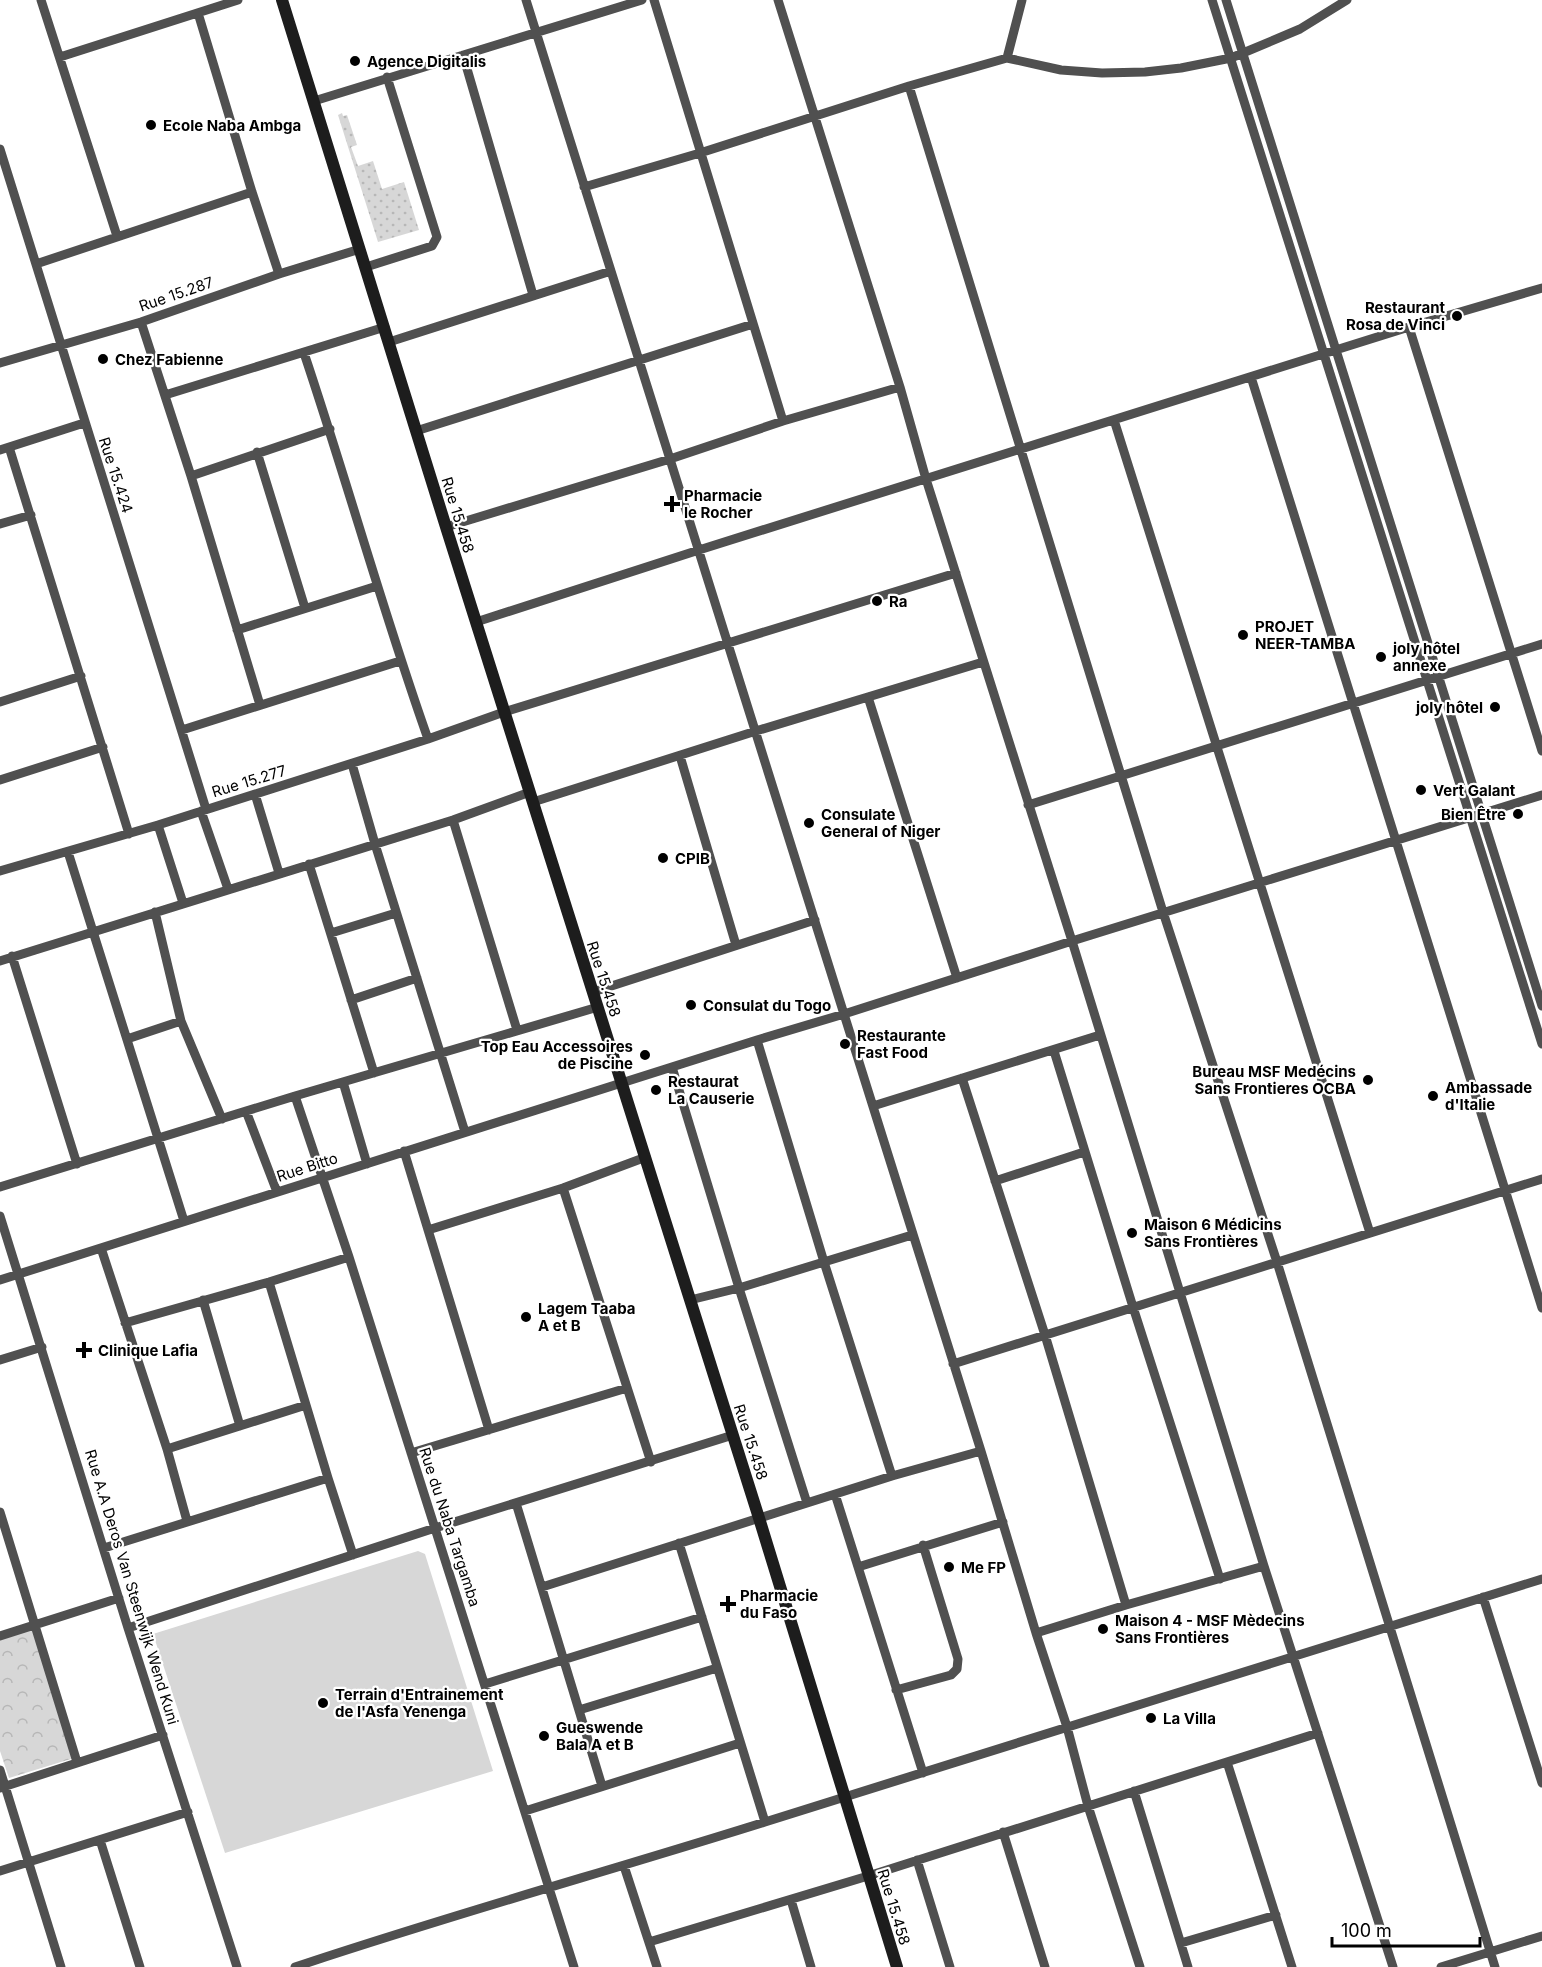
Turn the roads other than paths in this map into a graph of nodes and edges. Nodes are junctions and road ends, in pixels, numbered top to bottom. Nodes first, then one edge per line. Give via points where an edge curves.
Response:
1 (41, 0) edge
2 (238, 0) edge
3 (282, 0) edge
4 (526, 0) edge
5 (642, 0) edge
6 (654, 0) edge
7 (778, 0) edge
8 (1022, 0) edge
9 (1212, 0) edge
10 (1226, 0) edge
11 (1347, 0) edge
12 (198, 13) junction
13 (536, 32) junction
14 (1243, 53) junction
15 (464, 55) junction
16 (60, 57) junction
17 (1008, 58) junction
18 (1231, 58) junction
19 (387, 77) junction
20 (909, 86) junction
21 (314, 101) junction
22 (815, 117) junction
23 (0, 149) edge
24 (700, 153) junction
25 (1277, 162) junction
26 (1265, 165) junction
27 (584, 187) junction
28 (252, 192) junction
29 (1296, 223) junction
30 (1284, 226) junction
31 (117, 236) junction
32 (360, 249) junction
33 (36, 264) junction
34 (366, 267) junction
35 (611, 271) junction
36 (279, 274) junction
37 (1542, 288) edge
38 (533, 295) junction
39 (141, 322) junction
40 (753, 324) junction
41 (384, 327) junction
42 (1409, 327) junction
43 (389, 342) junction
44 (60, 346) junction
45 (1335, 350) junction
46 (304, 353) junction
47 (1324, 355) junction
48 (639, 360) junction
49 (0, 363) edge
50 (1251, 377) junction
51 (900, 387) junction
52 (165, 395) junction
53 (1114, 420) junction
54 (783, 421) junction
55 (84, 423) junction
56 (330, 429) junction
57 (416, 430) junction
58 (5, 448) edge
59 (1022, 450) junction
60 (258, 452) junction
61 (670, 459) junction
62 (191, 476) junction
63 (926, 479) junction
64 (31, 515) junction
65 (0, 524) edge
66 (446, 527) junction
67 (699, 550) junction
68 (956, 573) junction
69 (377, 586) junction
70 (305, 608) junction
71 (476, 622) junction
72 (237, 630) junction
73 (728, 643) junction
74 (1542, 644) edge
75 (1512, 653) junction
76 (400, 661) junction
77 (983, 662) junction
78 (81, 676) junction
79 (1439, 676) junction
80 (1426, 681) junction
81 (868, 697) junction
82 (0, 702) edge
83 (1353, 703) junction
84 (260, 705) junction
85 (504, 712) junction
86 (182, 730) junction
87 (756, 731) junction
88 (428, 739) junction
89 (103, 747) junction
90 (1216, 747) junction
91 (1542, 751) edge
92 (680, 756) junction
93 (352, 764) junction
94 (1122, 777) junction
95 (0, 780) edge
96 (255, 794) junction
97 (1542, 795) edge
98 (531, 797) junction
99 (1028, 805) junction
100 (204, 810) junction
101 (1482, 815) junction
102 (1471, 817) junction
103 (453, 820) junction
104 (158, 825) junction
105 (129, 834) junction
106 (1395, 841) junction
107 (375, 844) junction
108 (68, 852) junction
109 (309, 864) junction
110 (0, 871) edge
111 (279, 873) junction
112 (1260, 883) junction
113 (228, 889) junction
114 (183, 903) junction
115 (155, 912) junction
116 (1163, 912) junction
117 (396, 913) junction
118 (815, 920) junction
119 (93, 931) junction
120 (331, 933) junction
121 (1071, 941) junction
122 (736, 945) junction
123 (12, 956) junction
124 (0, 960) edge
125 (1537, 975) edge
126 (417, 978) junction
127 (957, 978) junction
128 (593, 992) junction
129 (351, 1000) junction
130 (1542, 1006) edge
131 (598, 1007) junction
132 (844, 1014) junction
133 (181, 1021) junction
134 (517, 1030) junction
135 (1100, 1035) junction
136 (127, 1039) junction
137 (757, 1040) junction
138 (1542, 1044) edge
139 (1054, 1051) junction
140 (440, 1053) junction
141 (672, 1067) junction
142 (374, 1072) junction
143 (962, 1078) junction
144 (343, 1082) junction
145 (622, 1083) junction
146 (295, 1096) junction
147 (873, 1106) junction
148 (246, 1112) junction
149 (222, 1119) junction
150 (465, 1132) junction
151 (158, 1139) junction
152 (404, 1152) junction
153 (1084, 1152) junction
154 (646, 1157) junction
155 (77, 1164) junction
156 (367, 1164) junction
157 (322, 1178) junction
158 (1542, 1179) edge
159 (995, 1181) junction
160 (0, 1187) edge
161 (563, 1188) junction
162 (1505, 1190) junction
163 (277, 1192) junction
164 (0, 1216) edge
165 (184, 1221) junction
166 (428, 1230) junction
167 (1370, 1233) junction
168 (912, 1235) junction
169 (101, 1248) junction
170 (349, 1257) junction
171 (824, 1262) junction
172 (1277, 1262) junction
173 (18, 1274) junction
174 (0, 1280) edge
175 (269, 1282) junction
176 (739, 1288) junction
177 (1180, 1292) junction
178 (203, 1300) junction
179 (690, 1300) junction
180 (1133, 1307) junction
181 (1542, 1308) edge
182 (125, 1323) junction
183 (1045, 1335) junction
184 (42, 1347) junction
185 (0, 1360) edge
186 (953, 1364) junction
187 (627, 1388) junction
188 (306, 1405) junction
189 (240, 1426) junction
190 (489, 1430) junction
191 (733, 1435) junction
192 (167, 1449) junction
193 (981, 1451) junction
194 (411, 1453) junction
195 (651, 1462) junction
196 (892, 1476) junction
197 (328, 1478) junction
198 (835, 1494) junction
199 (516, 1503) junction
200 (807, 1503) junction
201 (0, 1512) edge
202 (759, 1518) junction
203 (187, 1521) junction
204 (1003, 1522) junction
205 (435, 1528) junction
206 (679, 1543) junction
207 (923, 1545) junction
208 (104, 1548) junction
209 (353, 1555) junction
210 (1264, 1566) junction
211 (858, 1567) junction
212 (1220, 1579) junction
213 (1542, 1579) edge
214 (542, 1587) junction
215 (1483, 1597) junction
216 (119, 1598) junction
217 (1126, 1605) junction
218 (702, 1617) junction
219 (34, 1625) junction
220 (1390, 1626) junction
221 (128, 1628) junction
222 (1036, 1633) junction
223 (0, 1636) edge
224 (1294, 1657) junction
225 (564, 1660) junction
226 (717, 1668) junction
227 (485, 1684) junction
228 (896, 1690) junction
229 (579, 1710) junction
230 (1067, 1727) junction
231 (1318, 1733) junction
232 (163, 1735) junction
233 (740, 1743) junction
234 (77, 1762) junction
235 (1227, 1762) junction
236 (0, 1770) edge
237 (923, 1773) junction
238 (1542, 1783) edge
239 (602, 1785) junction
240 (3, 1787) edge
241 (1134, 1791) junction
242 (844, 1797) junction
243 (1088, 1806) junction
244 (525, 1811) junction
245 (188, 1812) junction
246 (765, 1822) junction
247 (1003, 1832) junction
248 (100, 1840) junction
249 (917, 1860) junction
250 (28, 1862) junction
251 (624, 1866) junction
252 (0, 1870) edge
253 (868, 1876) junction
254 (549, 1887) junction
255 (791, 1900) junction
256 (1276, 1915) junction
257 (1542, 1936) edge
258 (649, 1942) junction
259 (1181, 1943) junction
260 (1491, 1952) junction
261 (324, 1962) edge
262 (61, 1967) edge
263 (140, 1967) edge
264 (237, 1967) edge
265 (295, 1967) edge
266 (574, 1967) edge
267 (657, 1967) edge
268 (811, 1967) edge
269 (897, 1967) edge
270 (950, 1967) edge
271 (1045, 1967) edge
272 (1140, 1967) edge
273 (1188, 1967) edge
274 (1292, 1967) edge
275 (1392, 1967) edge
276 (1441, 1967) edge
277 (1495, 1967) edge

1 - 16 street
2 - 12 street
3 - 21 main road, Rue 15.458
4 - 13 street
5 - 13 street
6 - 24 street
7 - 22 street
8 - 17 street
9 - 18 street
10 - 14 street
11 - 14 street via 1300,29
12 - 16 street
12 - 28 street
13 - 15 street
13 - 27 street
14 - 18 street
14 - 25 street
15 - 19 street
15 - 38 street
16 - 31 street
17 - 18 street via 1060,70 1102,73 1180,68
17 - 20 street
18 - 26 street
19 - 21 street
19 - 34 street via 437,237 432,246
20 - 22 street
20 - 59 street
21 - 32 main road, Rue 15.458
22 - 24 street
22 - 51 street
23 - 33 street, Rue 15.424
24 - 27 street
24 - 40 street
25 - 26 street
25 - 29 street
26 - 30 street
27 - 35 street
28 - 31 street
28 - 36 street
29 - 30 street
29 - 45 street
30 - 47 street
31 - 33 street
32 - 34 main road, Rue 15.458
32 - 36 street, Rue 15.287
33 - 44 street, Rue 15.424
34 - 41 main road, Rue 15.458
35 - 38 street
35 - 48 street
36 - 39 street, Rue 15.287
37 - 42 street
38 - 43 street
39 - 44 street, Rue 15.287
39 - 52 street
40 - 48 street
40 - 54 street
41 - 43 main road, Rue 15.458
41 - 46 street
42 - 45 street
42 - 75 street
43 - 57 main road, Rue 15.458
44 - 49 street, Rue 15.287
44 - 55 street, Rue 15.424
45 - 47 street
45 - 79 street
46 - 52 street
46 - 56 street
47 - 50 street
47 - 80 street
48 - 57 street
48 - 61 street
50 - 53 street
50 - 83 street
51 - 54 street
51 - 63 street
52 - 62 street
53 - 59 street
53 - 90 street
54 - 61 street
55 - 58 street
55 - 86 street, Rue 15.424
56 - 60 street
56 - 69 street
57 - 66 main road, Rue 15.458
58 - 64 street
59 - 63 street
59 - 94 street
60 - 62 street
60 - 70 street
61 - 66 street
61 - 67 street
62 - 72 street
63 - 67 street
63 - 68 street
64 - 65 street
64 - 78 street
66 - 71 main road, Rue 15.458
67 - 71 street
67 - 73 street
68 - 73 street, Rue 15.277
68 - 77 street
69 - 70 street
69 - 76 street
70 - 72 street
71 - 85 main road, Rue 15.458
72 - 84 street
73 - 85 street, Rue 15.277
73 - 87 street
74 - 75 street
75 - 79 street
75 - 91 street
76 - 84 street
76 - 88 street
77 - 81 street
77 - 99 street
78 - 82 street
78 - 89 street
79 - 80 street
79 - 101 street
80 - 83 street
80 - 102 street
81 - 87 street
81 - 127 street
83 - 90 street
83 - 106 street
84 - 86 street
85 - 88 street, Rue 15.277
85 - 98 main road, Rue 15.458
86 - 100 street, Rue 15.424
87 - 92 street
87 - 118 street
88 - 93 street, Rue 15.277
89 - 95 street
89 - 105 street
90 - 94 street
90 - 112 street
92 - 98 street
92 - 122 street
93 - 96 street, Rue 15.277
93 - 107 street
94 - 99 street
94 - 116 street
96 - 100 street, Rue 15.277
96 - 111 street
97 - 101 street, Rue Bitto
98 - 103 street
98 - 128 main road, Rue 15.458
99 - 121 street
100 - 104 street, Rue 15.277
100 - 113 street, Rue 15.424
101 - 102 street, Rue Bitto
101 - 125 street
102 - 106 street, Rue Bitto
102 - 138 street
103 - 107 street
103 - 134 street
104 - 105 street, Rue 15.277
104 - 114 street
105 - 108 street, Rue 15.277
106 - 112 street, Rue Bitto
106 - 162 street
107 - 109 street
107 - 117 street
108 - 110 street, Rue 15.277
108 - 119 street
109 - 111 street
109 - 120 street
111 - 113 street
112 - 116 street, Rue Bitto
112 - 167 street
113 - 114 street
114 - 115 street
115 - 119 street
115 - 133 street
116 - 121 street, Rue Bitto
116 - 172 street
117 - 120 street
117 - 126 street
118 - 122 street
118 - 132 street
119 - 123 street
119 - 136 street
120 - 129 street
121 - 127 street, Rue Bitto
121 - 135 street
122 - 128 street
123 - 124 street
123 - 155 street
125 - 130 street
126 - 129 street
126 - 140 street
127 - 132 street, Rue Bitto
128 - 131 main road, Rue 15.458
129 - 142 street
131 - 134 street
131 - 145 main road, Rue 15.458
132 - 137 street, Rue Bitto
132 - 147 street
133 - 136 street
133 - 149 street
134 - 140 street
135 - 139 street
135 - 177 street
136 - 151 street
137 - 141 street, Rue Bitto
137 - 171 street
139 - 143 street
139 - 153 street
140 - 142 street
140 - 150 street
141 - 145 street, Rue Bitto
141 - 176 street
142 - 144 street
143 - 147 street
143 - 159 street
144 - 146 street
144 - 156 street
145 - 150 street, Rue Bitto
145 - 154 main road, Rue 15.458
146 - 148 street
146 - 157 street, Rue du Naba Targamba
147 - 168 street
148 - 149 street
148 - 163 street
149 - 151 street
150 - 152 street, Rue Bitto
151 - 155 street
151 - 165 street
152 - 156 street, Rue Bitto
152 - 166 street
153 - 159 street
153 - 180 street
154 - 161 street
154 - 179 main road, Rue 15.458
155 - 160 street
156 - 157 street, Rue Bitto
157 - 163 street, Rue Bitto
157 - 170 street, Rue du Naba Targamba
158 - 162 street
159 - 183 street
161 - 166 street
161 - 187 street
162 - 167 street
162 - 181 street
163 - 165 street, Rue Bitto
164 - 173 street, Rue A.A Deros Van Steenwijk Wend Kuni
165 - 169 street, Rue Bitto
166 - 190 street
167 - 172 street
168 - 171 street
168 - 186 street
169 - 173 street, Rue Bitto
169 - 182 street
170 - 175 street
170 - 194 street, Rue du Naba Targamba
171 - 176 street
171 - 196 street
172 - 177 street
172 - 220 street
173 - 174 street, Rue Bitto
173 - 184 street, Rue A.A Deros Van Steenwijk Wend Kuni
175 - 178 street
175 - 188 street
176 - 179 street
176 - 200 street
177 - 180 street
177 - 210 street
178 - 182 street
178 - 189 street
179 - 191 main road, Rue 15.458
180 - 183 street
180 - 212 street
182 - 192 street
183 - 186 street
183 - 217 street
184 - 185 street
184 - 208 street, Rue A.A Deros Van Steenwijk Wend Kuni
186 - 193 street
187 - 190 street
187 - 195 street
188 - 189 street
188 - 197 street
189 - 192 street
190 - 194 street
191 - 195 street
191 - 202 main road, Rue 15.458
192 - 203 street
193 - 196 street
193 - 204 street
194 - 205 street, Rue du Naba Targamba
195 - 199 street
196 - 198 street
197 - 203 street
197 - 209 street
198 - 200 street
198 - 211 street
199 - 205 street
199 - 214 street
200 - 202 street
201 - 219 street
202 - 206 street
202 - 242 main road, Rue 15.458
203 - 208 street
204 - 207 street
204 - 222 street
205 - 209 street
205 - 227 street, Rue du Naba Targamba
206 - 214 street
206 - 218 street
207 - 211 street
207 - 228 street via 958,1665 951,1675
208 - 216 street, Rue A.A Deros Van Steenwijk Wend Kuni
209 - 221 street
210 - 212 street
210 - 224 street
211 - 228 street
212 - 217 street
213 - 215 street
214 - 225 street
215 - 220 street
215 - 238 street
216 - 219 street
216 - 221 street, Rue A.A Deros Van Steenwijk Wend Kuni
217 - 222 street
218 - 225 street
218 - 226 street
219 - 223 street
219 - 234 street
220 - 224 street
220 - 260 street
221 - 232 street, Rue A.A Deros Van Steenwijk Wend Kuni
222 - 230 street
224 - 230 street
224 - 231 street
225 - 227 street
225 - 229 street
226 - 229 street
226 - 233 street
227 - 244 street, Rue du Naba Targamba
228 - 237 street
229 - 239 street
230 - 237 street
230 - 243 street
231 - 235 street
231 - 275 street
232 - 234 street
232 - 245 street, Rue A.A Deros Van Steenwijk Wend Kuni
233 - 239 street
233 - 246 street
234 - 240 street
235 - 241 street
235 - 256 street
236 - 240 street
237 - 242 street
239 - 244 street
240 - 250 street
241 - 243 street
241 - 259 street
242 - 246 street
242 - 253 main road, Rue 15.458
243 - 247 street
243 - 272 street
244 - 254 street, Rue du Naba Targamba
245 - 248 street
245 - 264 street, Rue A.A Deros Van Steenwijk Wend Kuni
246 - 251 street
247 - 249 street
247 - 271 street
248 - 250 street
248 - 263 street
249 - 253 street
249 - 270 street
250 - 252 street
250 - 262 street
251 - 254 street
251 - 258 street
253 - 255 street
253 - 269 main road, Rue 15.458
254 - 261 street
254 - 266 street, Rue du Naba Targamba
255 - 258 street
255 - 268 street
256 - 259 street
256 - 274 street
257 - 260 street
258 - 267 street
259 - 273 street
260 - 276 street
260 - 277 street
261 - 265 street

